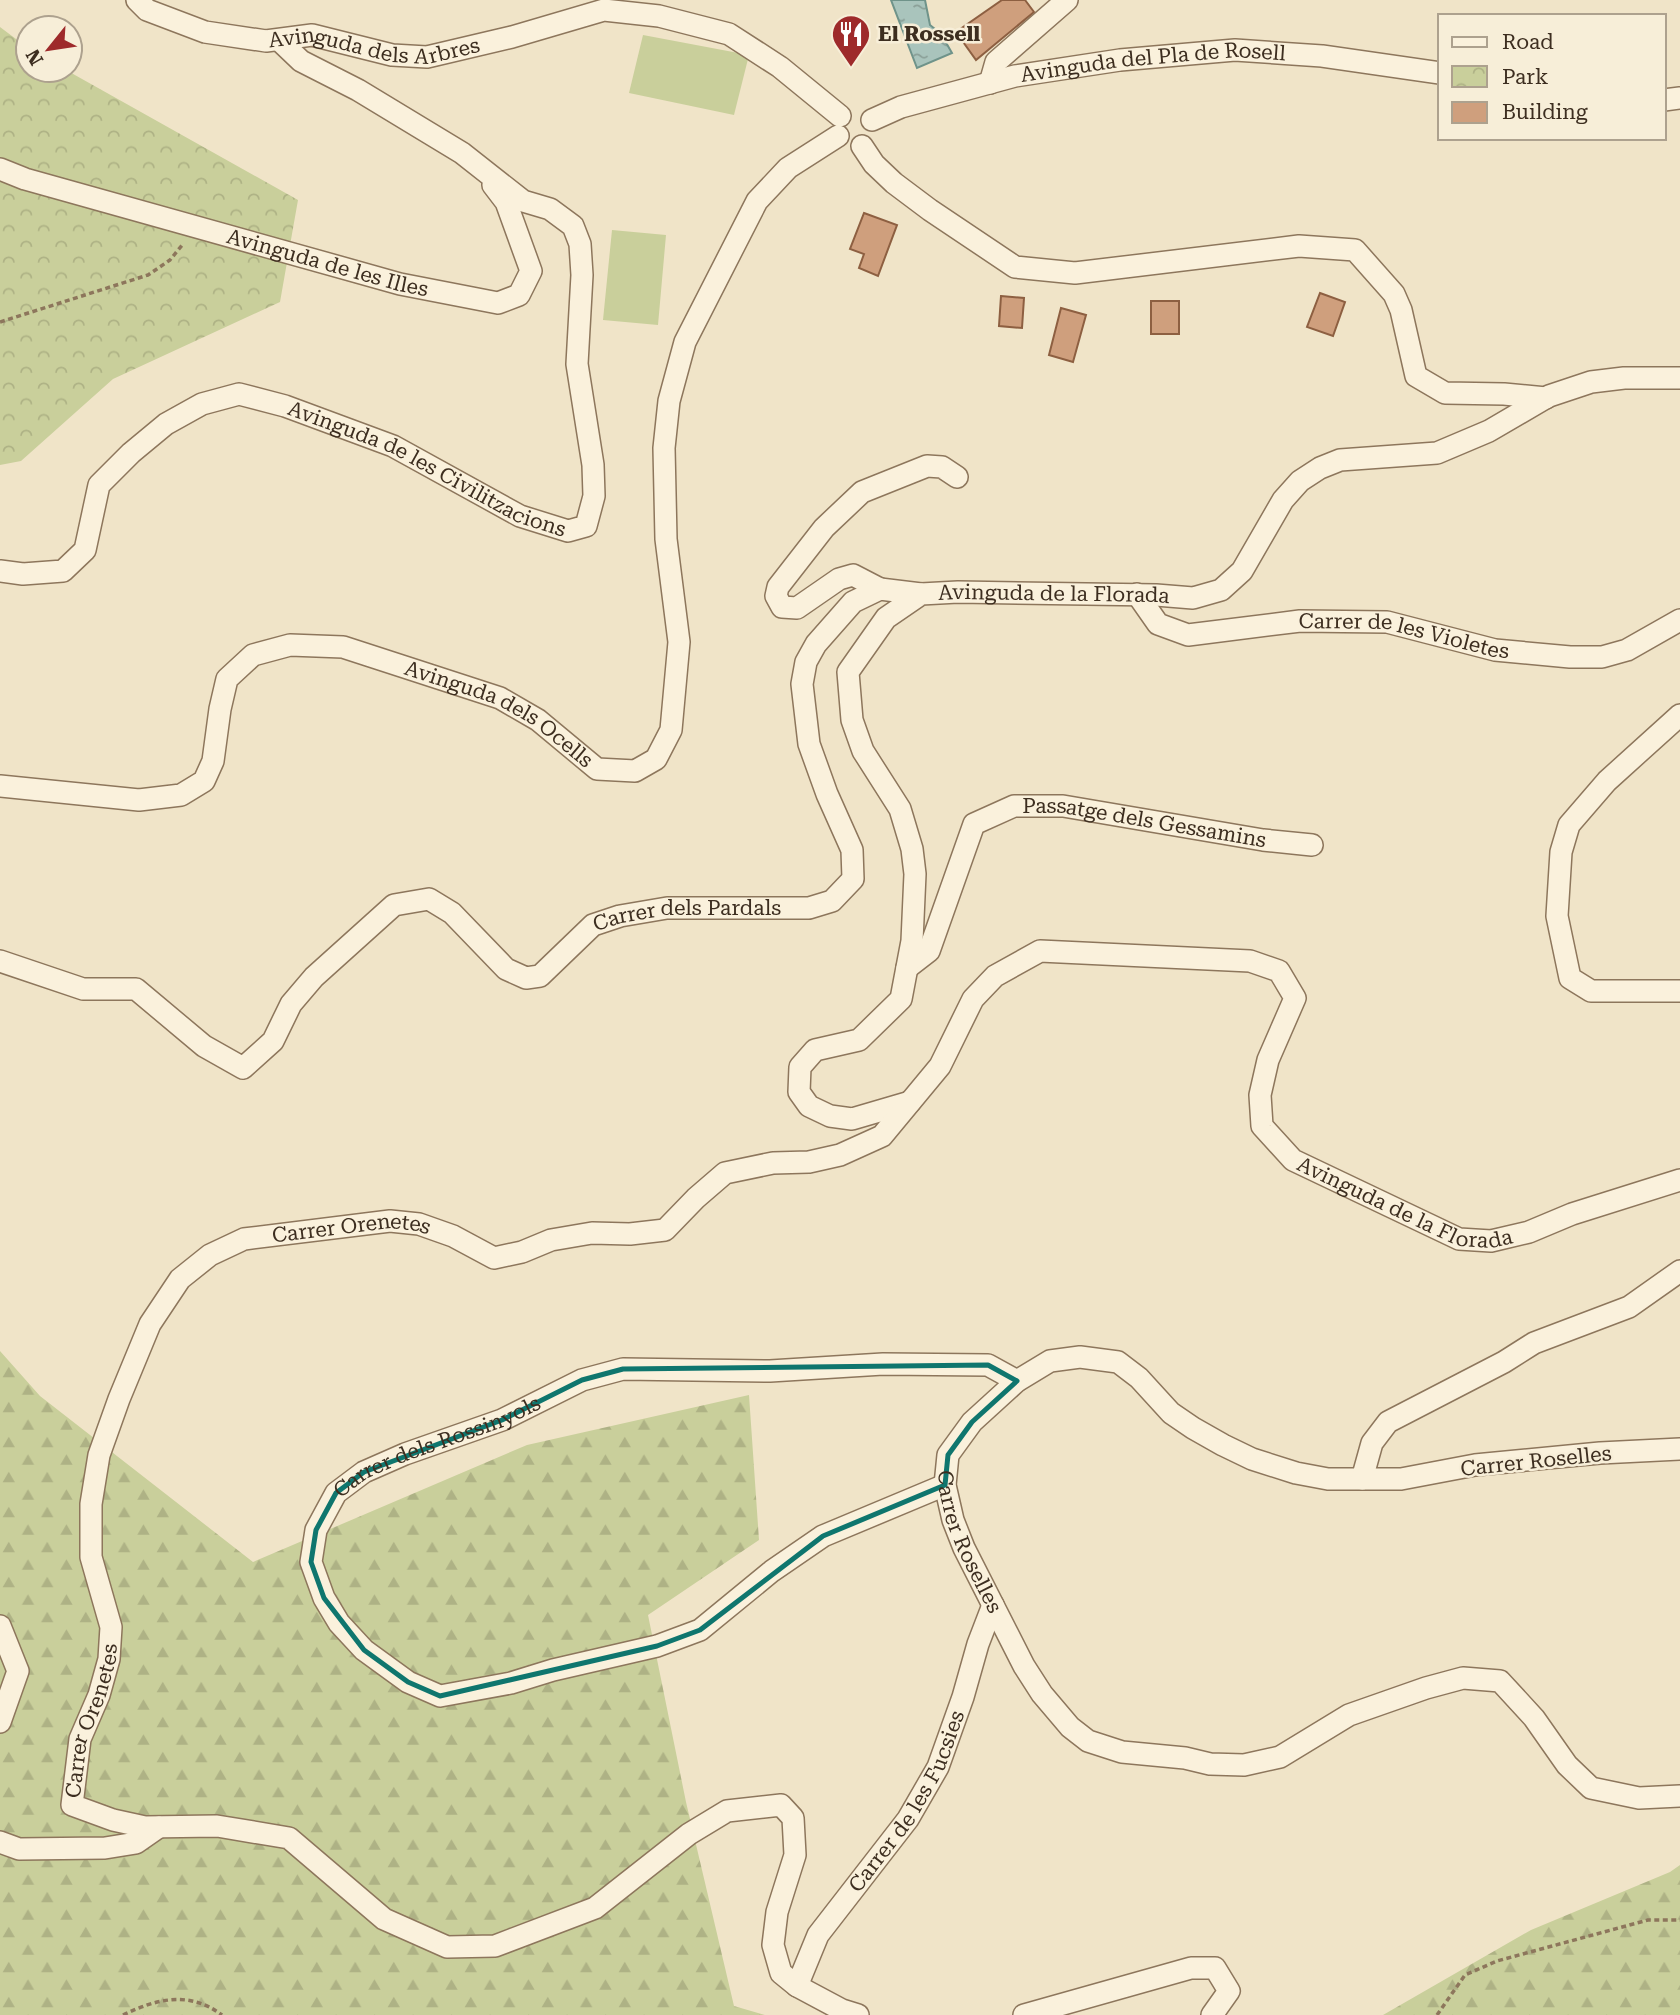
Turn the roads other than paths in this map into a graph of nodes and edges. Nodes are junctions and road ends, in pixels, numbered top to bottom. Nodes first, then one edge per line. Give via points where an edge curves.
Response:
1 (137, 0) edge
2 (1068, 0) edge
3 (607, 5) edge
4 (279, 40) junction
5 (1438, 73) edge
6 (990, 83) junction
7 (872, 120) junction
8 (839, 126) junction
9 (862, 146) junction
10 (479, 167) junction
11 (0, 169) edge
12 (1680, 378) edge
13 (1546, 398) junction
14 (957, 477) dead end
15 (0, 571) edge
16 (880, 589) junction
17 (921, 594) junction
18 (1137, 594) junction
19 (1680, 620) edge
20 (1680, 715) edge
21 (0, 786) edge
22 (1312, 845) dead end
23 (0, 961) edge
24 (907, 968) junction
25 (1680, 991) edge
26 (912, 1102) junction
27 (1680, 1180) edge
28 (1680, 1271) edge
29 (1017, 1381) junction
30 (1680, 1449) edge
31 (1362, 1479) junction
32 (945, 1485) junction
33 (993, 1605) junction
34 (0, 1626) edge
35 (0, 1721) edge
36 (1680, 1796) edge
37 (159, 1827) junction
38 (0, 1842) edge
39 (797, 1986) junction
40 (858, 2015) edge
41 (1024, 2015) edge
42 (1212, 2015) edge

1 - 4 street, Avinguda dels Arbres via 147,10 205,32
2 - 6 street via 996,62
3 - 4 street, Avinguda dels Arbres via 512,37 427,57 392,55 312,35
3 - 8 street via 729,34 780,67
4 - 10 street, Avinguda de les Civilitzacions via 302,61 358,90
5 - 6 street, Avinguda del Pla de Rosell via 1322,56 1235,50 1121,60
6 - 7 street, Avinguda del Pla de Rosell via 901,107
7 - 8 street via 862,110 853,109
7 - 9 street via 873,133
8 - 9 street via 846,145
8 - 21 street, Avinguda dels Ocells via 757,201 685,342 669,401 664,448 666,539 679,642 671,730 656,759 635,771 597,769 538,720 500,698 343,647 290,645 253,655 227,679 213,761 204,781 181,794 139,800
9 - 13 street via 894,183 1015,267 1075,273 1299,246 1355,250 1394,294 1416,376 1446,393
10 - 11 street, Avinguda de les Illes via 506,202 531,271 520,295 498,303 400,284
10 - 15 street, Avinguda de les Civilitzacions via 523,201 550,209 573,226 580,244 577,364 594,496 586,526 568,531 520,516 394,446 239,394 202,404 166,424 99,485 85,550 62,571
12 - 13 street via 1591,382
13 - 18 street, Avinguda de la Florada via 1479,436 1437,453 1340,460 1320,468 1283,500 1242,571 1221,590 1193,598
14 - 16 street via 942,467 926,466 862,492 824,528 778,587 776,596 782,607 797,608 839,579 853,575
16 - 17 street
16 - 23 street, Carrer dels Pardals via 853,601 816,644 802,684 809,744 852,850 853,878 832,901 809,908 667,908 620,916 593,925 540,976 526,978 506,969 452,913 429,899 394,905 314,977 291,1004 273,1041 243,1068 204,1046 136,989 83,989
17 - 18 street, Avinguda de la Florada
17 - 24 street, Avinguda de la Florada via 886,618 848,672 852,720 863,751 900,809 912,849 915,874
18 - 19 street, Carrer de les Violetes via 1158,624 1188,635 1300,621 1387,622 1495,650 1570,657 1602,657 1627,650
20 - 25 street via 1607,781 1569,825 1561,852 1557,916 1570,978 1591,991
22 - 24 street, Passatge dels Gessamins via 1062,806 1014,806 974,824 929,951
24 - 26 street, Avinguda de la Florada via 901,999 859,1040 815,1050 800,1067 799,1091 809,1105 830,1116 852,1119
26 - 27 street, Avinguda de la Florada via 940,1066 973,999 995,976 1040,951 1250,961 1279,971 1295,998 1268,1059 1260,1095 1262,1126 1293,1160 1458,1239 1480,1241 1529,1232
26 - 37 street, Carrer Orenetes via 882,1136 840,1154 725,1173 666,1230 592,1233 494,1258 453,1236 419,1224 390,1221 244,1239 210,1255 180,1279 150,1324 99,1455 91,1557 111,1627 109,1659 80,1739 72,1805 113,1820
28 - 31 street via 1629,1307 1534,1343 1388,1422 1372,1443
29 - 31 street, Carrer Roselles via 1050,1360 1080,1357 1118,1362 1171,1413 1223,1446 1296,1473
29 - 32 street, Carrer Roselles via 972,1422 948,1455
29 - 32 street, Carrer dels Rossinyols via 988,1365 883,1364 770,1371 623,1369 582,1380 502,1420 364,1472 336,1493 316,1530 311,1562 339,1623 364,1650 408,1682 440,1696 657,1646 700,1630 823,1536
30 - 31 street, Carrer Roselles via 1475,1465 1401,1479
32 - 33 street, Carrer Roselles via 964,1548
33 - 36 street, Carrer Roselles via 1024,1666 1070,1727 1088,1741 1122,1752 1210,1764 1256,1763 1280,1757 1349,1715 1463,1678 1500,1681 1591,1788 1640,1798
33 - 39 street, Carrer de les Fucsies via 938,1767 908,1819 818,1935
34 - 35 street via 18,1671
37 - 38 street via 136,1843 105,1849 19,1849
37 - 39 street, Carrer Orenetes via 217,1826 289,1838 384,1919 447,1947 495,1946 594,1908 689,1833 727,1811 781,1805 793,1818 795,1855 777,1912 773,1945 781,1973
39 - 40 street, Carrer Orenetes
41 - 42 street via 1191,1968 1215,1968 1229,1991

